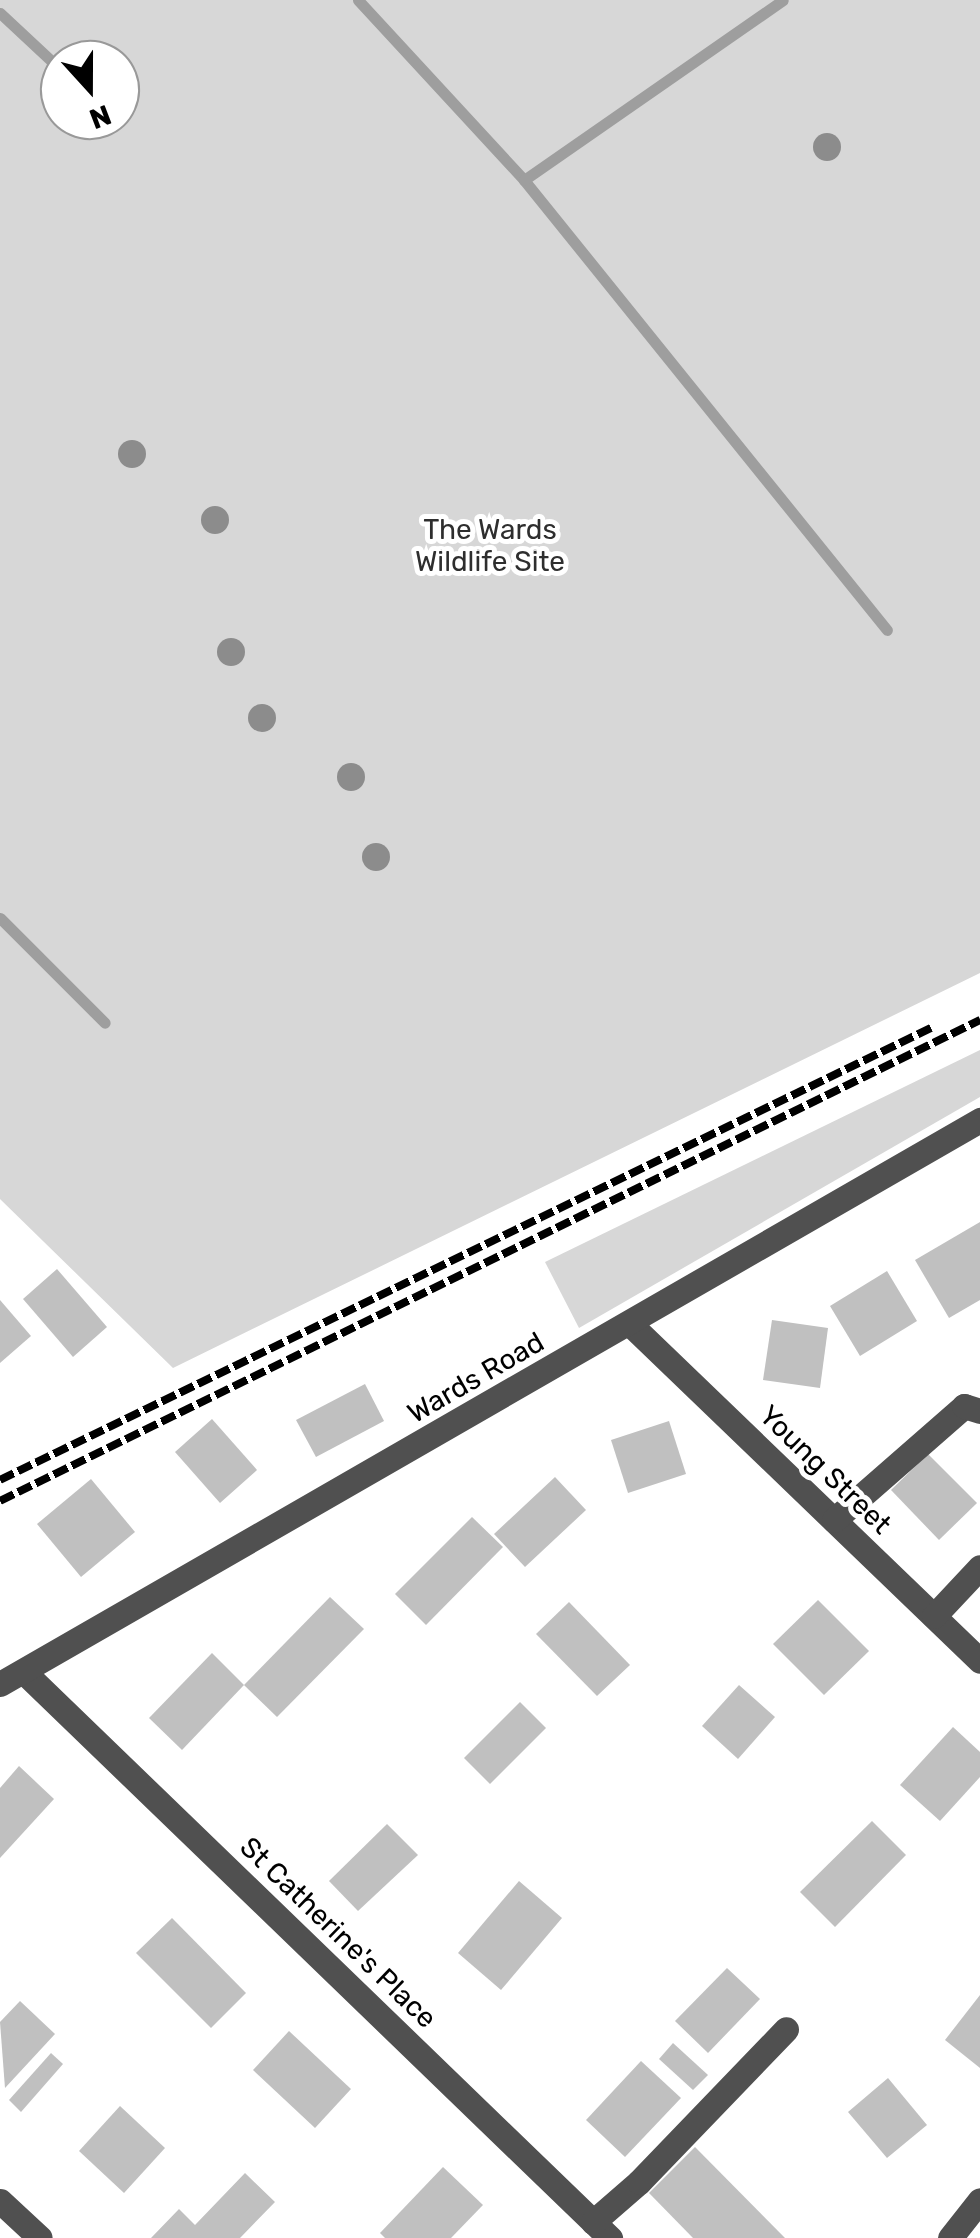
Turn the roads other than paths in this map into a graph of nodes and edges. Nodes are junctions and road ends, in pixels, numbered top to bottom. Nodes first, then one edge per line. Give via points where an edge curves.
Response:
1 (980, 1120) edge
2 (629, 1324) junction
3 (980, 1411) edge
4 (834, 1520) junction
5 (980, 1567) edge
6 (934, 1616) junction
7 (980, 1660) edge
8 (24, 1672) junction
9 (0, 1684) edge
10 (786, 2029) dead end
11 (980, 2200) edge
12 (0, 2201) edge
13 (601, 2230) edge
14 (40, 2238) edge
15 (950, 2238) edge

1 - 2 street, Wards Road
2 - 4 street, Young Street
2 - 8 street, Wards Road
3 - 4 street via 964,1406
4 - 6 street, Young Street
5 - 6 street
6 - 7 street, Young Street
8 - 9 street, Wards Road
8 - 13 street, St Catherine's Place
10 - 13 street
11 - 15 street
12 - 14 street

